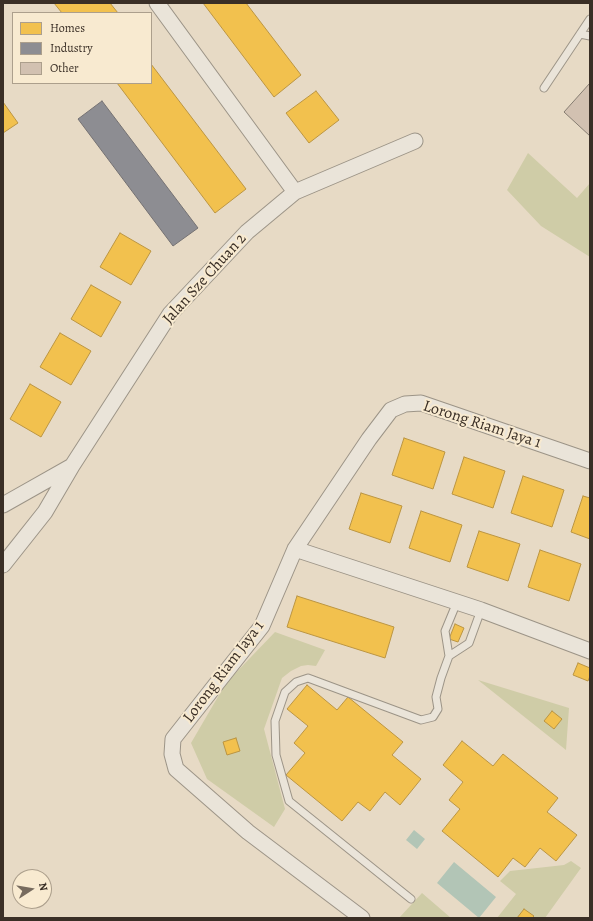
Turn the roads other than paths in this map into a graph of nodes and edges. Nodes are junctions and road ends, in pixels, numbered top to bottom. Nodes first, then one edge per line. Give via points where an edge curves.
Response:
1 (157, 3) edge
2 (590, 19) edge
3 (580, 34) junction
4 (590, 36) edge
5 (544, 88) dead end
6 (415, 141) dead end
7 (295, 192) junction
8 (590, 460) edge
9 (72, 466) junction
10 (3, 505) edge
11 (294, 549) junction
12 (3, 565) edge
13 (457, 602) junction
14 (481, 610) junction
15 (590, 651) edge
16 (449, 656) junction
17 (411, 899) dead end
18 (362, 918) edge

1 - 7 street
2 - 3 lane
3 - 4 lane
3 - 5 lane
6 - 7 street, Jalan Sze Chuan 2
7 - 9 street, Jalan Sze Chuan 2 via 247,232 170,314
8 - 11 street, Lorong Riam Jaya 1 via 421,403 405,404 391,410
9 - 10 street
9 - 12 street, Jalan Sze Chuan 2 via 45,512
11 - 13 street
11 - 18 street, Lorong Riam Jaya 1 via 262,626 173,739 172,754 176,769 248,832
13 - 14 street
13 - 16 lane via 445,631
14 - 15 street
14 - 16 lane via 468,643
16 - 17 lane via 436,697 438,709 433,717 421,720 308,678 296,682 285,692 275,722 276,755 289,801

